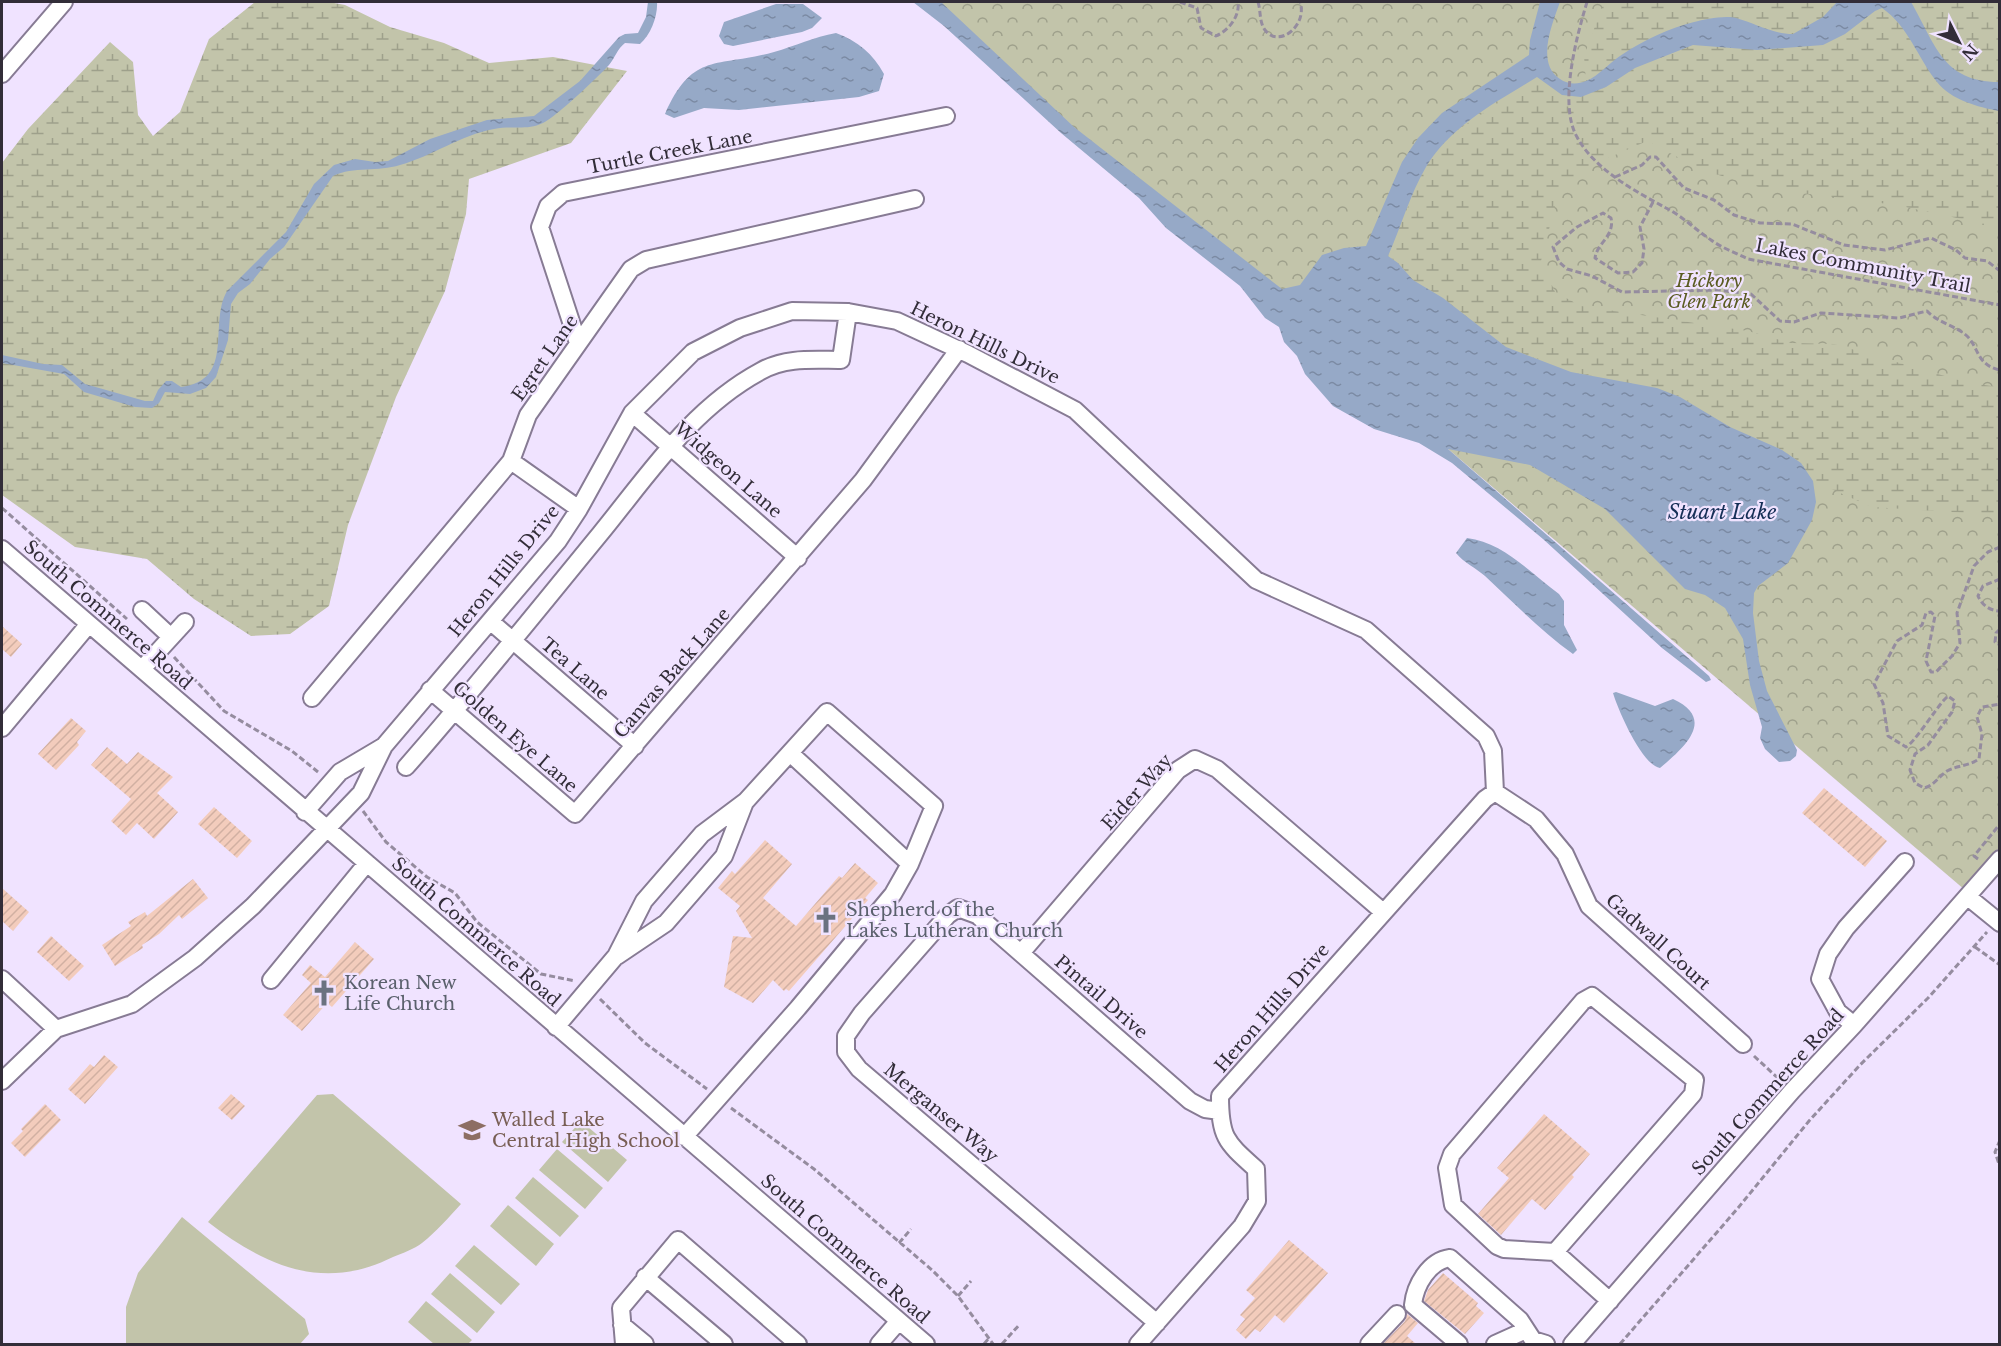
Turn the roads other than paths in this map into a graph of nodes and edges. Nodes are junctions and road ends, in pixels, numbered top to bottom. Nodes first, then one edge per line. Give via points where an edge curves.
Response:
1 (64, 2) edge
2 (2, 74) edge
3 (946, 116) dead end
4 (915, 199) dead end
5 (848, 312) junction
6 (578, 343) junction
7 (959, 350) junction
8 (632, 413) junction
9 (672, 446) junction
10 (511, 461) junction
11 (579, 509) junction
12 (2, 549) edge
13 (798, 558) junction
14 (137, 617) road end
15 (490, 621) junction
16 (185, 622) dead end
17 (90, 624) junction
18 (167, 641) junction
19 (512, 641) junction
20 (142, 669) junction
21 (430, 690) junction
22 (312, 698) dead end
23 (455, 711) junction
24 (2, 728) edge
25 (384, 746) junction
26 (635, 746) junction
27 (790, 753) junction
28 (406, 767) dead end
29 (1490, 795) junction
30 (746, 801) junction
31 (305, 812) junction
32 (575, 814) joint
33 (327, 829) junction
34 (1905, 862) dead end
35 (367, 863) junction
36 (910, 864) junction
37 (1995, 865) edge
38 (1968, 897) junction
39 (958, 908) joint
40 (1382, 911) junction
41 (1998, 922) edge
42 (1021, 953) junction
43 (616, 956) junction
44 (2, 979) edge
45 (271, 980) dead end
46 (1854, 1025) junction
47 (556, 1027) junction
48 (56, 1029) junction
49 (1743, 1044) road end
50 (2, 1081) edge
51 (1220, 1111) junction
52 (684, 1137) junction
53 (1555, 1252) junction
54 (645, 1277) junction
55 (1610, 1300) junction
56 (1397, 1314) dead end
57 (898, 1322) junction
58 (1157, 1323) junction
59 (622, 1325) junction
60 (1526, 1330) junction
61 (624, 1344) edge
62 (645, 1344) edge
63 (724, 1344) edge
64 (798, 1344) edge
65 (879, 1344) edge
66 (926, 1344) edge
67 (1138, 1344) edge
68 (1368, 1344) edge
69 (1459, 1344) edge
70 (1495, 1344) edge
71 (1546, 1344) edge
72 (1572, 1344) edge

1 - 2 street
3 - 6 street, Turtle Creek Lane via 563,193 548,206 540,227
4 - 6 street, Egret Lane via 646,260 631,269
5 - 7 street, Heron Hills Drive via 897,321
5 - 8 street, Heron Hills Drive via 792,311 740,328 693,352
5 - 9 street via 841,360 791,360 764,369 703,411
6 - 10 street, Egret Lane via 528,415
7 - 13 street, Canvas Back Lane via 863,480
7 - 29 street, Heron Hills Drive via 1075,410 1256,580 1342,617 1388,647 1486,736 1493,751
8 - 9 street, Widgeon Lane
8 - 11 street, Heron Hills Drive
9 - 13 street, Widgeon Lane
9 - 19 street
10 - 11 street
10 - 22 street, Egret Lane
11 - 15 street, Heron Hills Drive via 558,541
12 - 17 street, South Commerce Road
13 - 26 street, Canvas Back Lane
14 - 18 street
15 - 19 street, Tea Lane
15 - 21 street, Heron Hills Drive
16 - 18 street
17 - 20 street, South Commerce Road
17 - 24 street
18 - 20 street
19 - 23 street
19 - 26 street, Tea Lane
20 - 31 street, South Commerce Road
21 - 23 street, Golden Eye Lane
21 - 25 street, Heron Hills Drive
23 - 28 street
23 - 32 street, Golden Eye Lane
25 - 31 street, Heron Hills Drive via 340,772
25 - 33 street, Heron Hills Drive via 361,793
26 - 32 street, Canvas Back Lane
27 - 30 street
27 - 36 street
27 - 36 street via 827,712 934,806
29 - 40 street, Heron Hills Drive
29 - 49 street, Gadwall Court via 1536,819 1565,854 1589,906
30 - 43 street via 702,834 644,902
30 - 43 street via 724,856 666,923
31 - 33 street, South Commerce Road
33 - 35 street, South Commerce Road
33 - 48 street, Heron Hills Drive via 253,906 132,1005
34 - 46 street via 1846,928 1828,954 1820,979 1838,1011
35 - 45 street
35 - 47 street, South Commerce Road
36 - 52 street via 893,894
37 - 38 street, South Commerce Road
38 - 41 street
38 - 46 street, South Commerce Road
39 - 42 street, Pintail Drive via 977,915
39 - 58 street, Merganser Way via 862,1013 846,1036 846,1052 859,1069
40 - 42 street, Eider Way via 1217,769 1195,759 1178,770
40 - 51 street, Heron Hills Drive via 1220,1096
42 - 51 street, Pintail Drive via 1190,1101
43 - 47 street
44 - 48 street
46 - 55 street, South Commerce Road
47 - 52 street, South Commerce Road
48 - 50 street
51 - 58 street via 1220,1126 1230,1146 1256,1169 1257,1201 1242,1226
52 - 57 street, South Commerce Road
53 - 53 street via 1696,1085 1695,1080 1592,996 1583,1001 1447,1163 1454,1206 1497,1246
53 - 55 street
54 - 59 street via 621,1308
54 - 63 street
54 - 64 street via 678,1240
55 - 72 street, South Commerce Road
56 - 68 street
57 - 65 street
57 - 66 street, South Commerce Road
58 - 67 street
59 - 61 street
59 - 62 street
60 - 69 street via 1520,1320 1450,1258 1440,1259 1421,1278 1413,1305
60 - 70 street
60 - 71 street via 1533,1340

